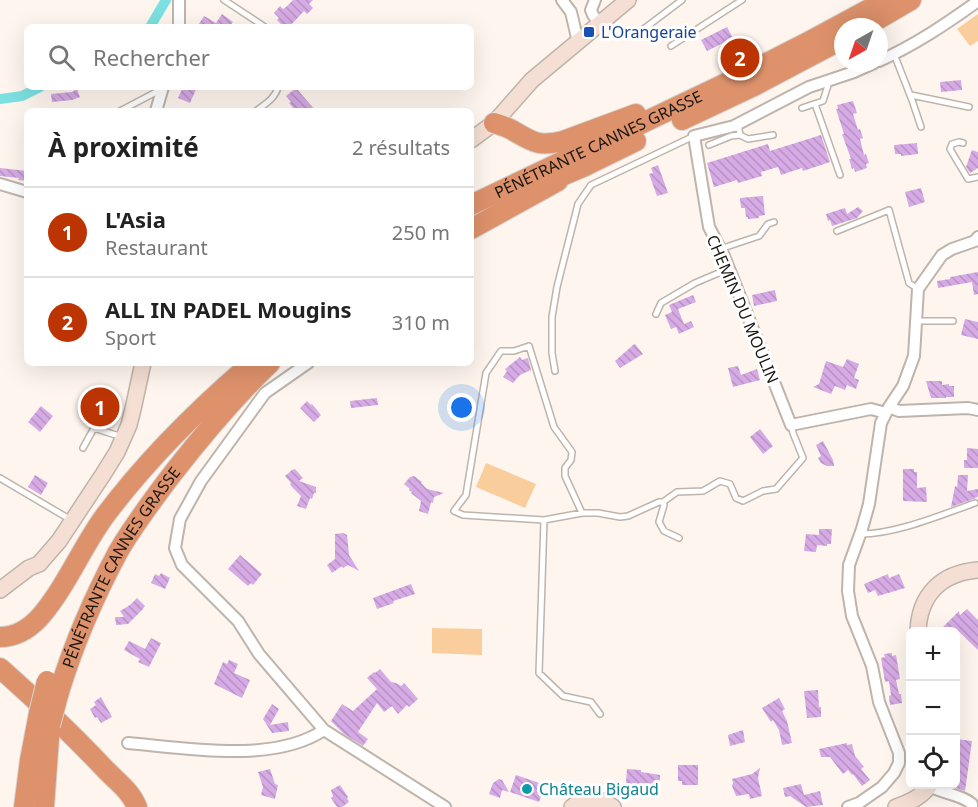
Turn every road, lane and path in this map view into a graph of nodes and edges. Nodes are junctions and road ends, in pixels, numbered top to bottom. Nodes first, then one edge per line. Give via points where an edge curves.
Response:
1 (225, 0) edge
2 (562, 0) edge
3 (595, 0) edge
4 (628, 0) edge
5 (682, 0) edge
6 (742, 0) edge
7 (886, 0) edge
8 (911, 0) edge
9 (181, 1) edge
10 (978, 1) edge
11 (880, 18) edge
12 (179, 24) edge
13 (261, 24) edge
14 (600, 24) junction
15 (637, 34) dead end
16 (578, 42) junction
17 (834, 44) edge
18 (671, 46) dead end
19 (894, 54) junction
20 (888, 57) edge
21 (854, 72) edge
22 (743, 75) junction
23 (829, 80) junction
24 (158, 90) edge
25 (161, 90) edge
26 (277, 90) edge
27 (911, 95) junction
28 (815, 104) junction
29 (969, 107) dead end
30 (125, 108) edge
31 (157, 108) edge
32 (260, 108) edge
33 (802, 108) dead end
34 (503, 121) junction
35 (921, 127) dead end
36 (739, 130) junction
37 (773, 135) dead end
38 (694, 136) junction
39 (474, 138) edge
40 (963, 143) dead end
41 (709, 145) dead end
42 (583, 167) junction
43 (840, 175) dead end
44 (978, 177) edge
45 (0, 184) edge
46 (24, 191) edge
47 (474, 204) edge
48 (474, 218) edge
49 (774, 222) dead end
50 (474, 227) edge
51 (837, 231) dead end
52 (978, 237) edge
53 (720, 249) junction
54 (728, 268) junction
55 (918, 289) junction
56 (656, 314) dead end
57 (915, 321) junction
58 (953, 321) dead end
59 (134, 366) edge
60 (142, 366) edge
61 (249, 366) edge
62 (267, 366) edge
63 (305, 366) edge
64 (555, 370) dead end
65 (888, 410) junction
66 (978, 410) edge
67 (791, 424) junction
68 (121, 436) junction
69 (82, 448) dead end
70 (0, 478) edge
71 (663, 502) junction
72 (975, 503) dead end
73 (582, 513) junction
74 (70, 519) junction
75 (544, 520) junction
76 (861, 534) junction
77 (679, 538) dead end
78 (978, 570) edge
79 (0, 590) edge
80 (918, 627) edge
81 (0, 638) edge
82 (0, 668) edge
83 (53, 686) junction
84 (600, 714) dead end
85 (45, 719) junction
86 (324, 730) junction
87 (128, 743) dead end
88 (90, 752) junction
89 (928, 789) edge
90 (935, 789) edge
91 (24, 807) edge
92 (36, 807) edge
93 (44, 807) edge
94 (137, 807) edge
95 (146, 807) edge
96 (445, 807) edge
97 (572, 807) edge
98 (613, 807) edge
99 (848, 807) edge
100 (896, 807) edge
101 (972, 807) edge

1 - 13 lane
2 - 16 street via 570,12
3 - 14 street via 591,10
4 - 14 main road
5 - 15 lane
6 - 18 lane
7 - 22 highway, PÉNÉTRANTE CANNES GRASSE
8 - 11 highway
9 - 12 street
10 - 19 street via 940,29
14 - 16 main road
16 - 34 main road via 532,80
17 - 42 highway, PÉNÉTRANTE CANNES GRASSE
19 - 20 street
19 - 27 lane
21 - 23 street
22 - 34 highway via 563,141 534,142
22 - 47 highway, PÉNÉTRANTE CANNES GRASSE
23 - 28 lane via 823,101
23 - 36 street via 809,87
24 - 30 lane
25 - 31 street
26 - 32 lane
27 - 29 lane
27 - 35 lane
28 - 33 lane
28 - 43 lane
34 - 39 main road
36 - 37 lane via 748,139
36 - 38 street
36 - 41 lane
38 - 53 street, CHEMIN DU MOULIN via 709,227
38 - 64 lane via 591,185 579,204 552,317
40 - 44 lane via 952,144 950,149 968,179
42 - 48 highway, PÉNÉTRANTE CANNES GRASSE
42 - 50 highway
45 - 46 street
49 - 53 lane via 759,236
51 - 55 lane via 889,210 909,283
52 - 55 street via 942,255
53 - 54 street, CHEMIN DU MOULIN
54 - 56 lane via 661,303
54 - 67 street, CHEMIN DU MOULIN
55 - 57 street
57 - 58 lane
57 - 65 street via 914,356 903,386
59 - 68 main road
60 - 68 main road via 133,409
61 - 81 highway via 194,415 120,496 67,579 30,627
61 - 83 highway, PÉNÉTRANTE CANNES GRASSE via 172,453 123,522 89,579 62,643
62 - 83 highway, PÉNÉTRANTE CANNES GRASSE via 221,414 150,503 119,551
63 - 86 street via 265,393 201,481 180,519 175,548 182,565 238,621 259,654
65 - 66 street
65 - 67 street via 871,409
65 - 76 street via 881,423
67 - 71 lane, CHEMIN DU MOULIN via 803,458 776,489 743,501 736,498 729,484 720,481 703,491 677,492
68 - 69 lane via 94,428
68 - 74 main road
70 - 74 lane
71 - 73 lane via 621,517
71 - 77 lane via 659,522 664,531
72 - 76 lane via 876,534
73 - 75 lane
73 - 75 lane via 565,477 572,452 554,427 529,346 501,351 486,373 466,495 454,511 463,515
74 - 79 main road via 29,568
75 - 84 lane via 539,673 563,696 591,702
76 - 99 street via 849,565 852,616 872,666 899,763 882,787
78 - 80 main road via 940,582 926,598
82 - 88 highway
83 - 85 highway, PÉNÉTRANTE CANNES GRASSE, bridge
85 - 91 highway, PÉNÉTRANTE CANNES GRASSE via 30,760
85 - 92 highway, PÉNÉTRANTE CANNES GRASSE
85 - 93 highway
86 - 87 street via 285,747 240,751
86 - 96 street
88 - 94 highway via 127,789
88 - 95 highway via 126,778 138,790
89 - 100 main road via 918,798
90 - 101 street via 968,801
97 - 98 main road via 594,799

